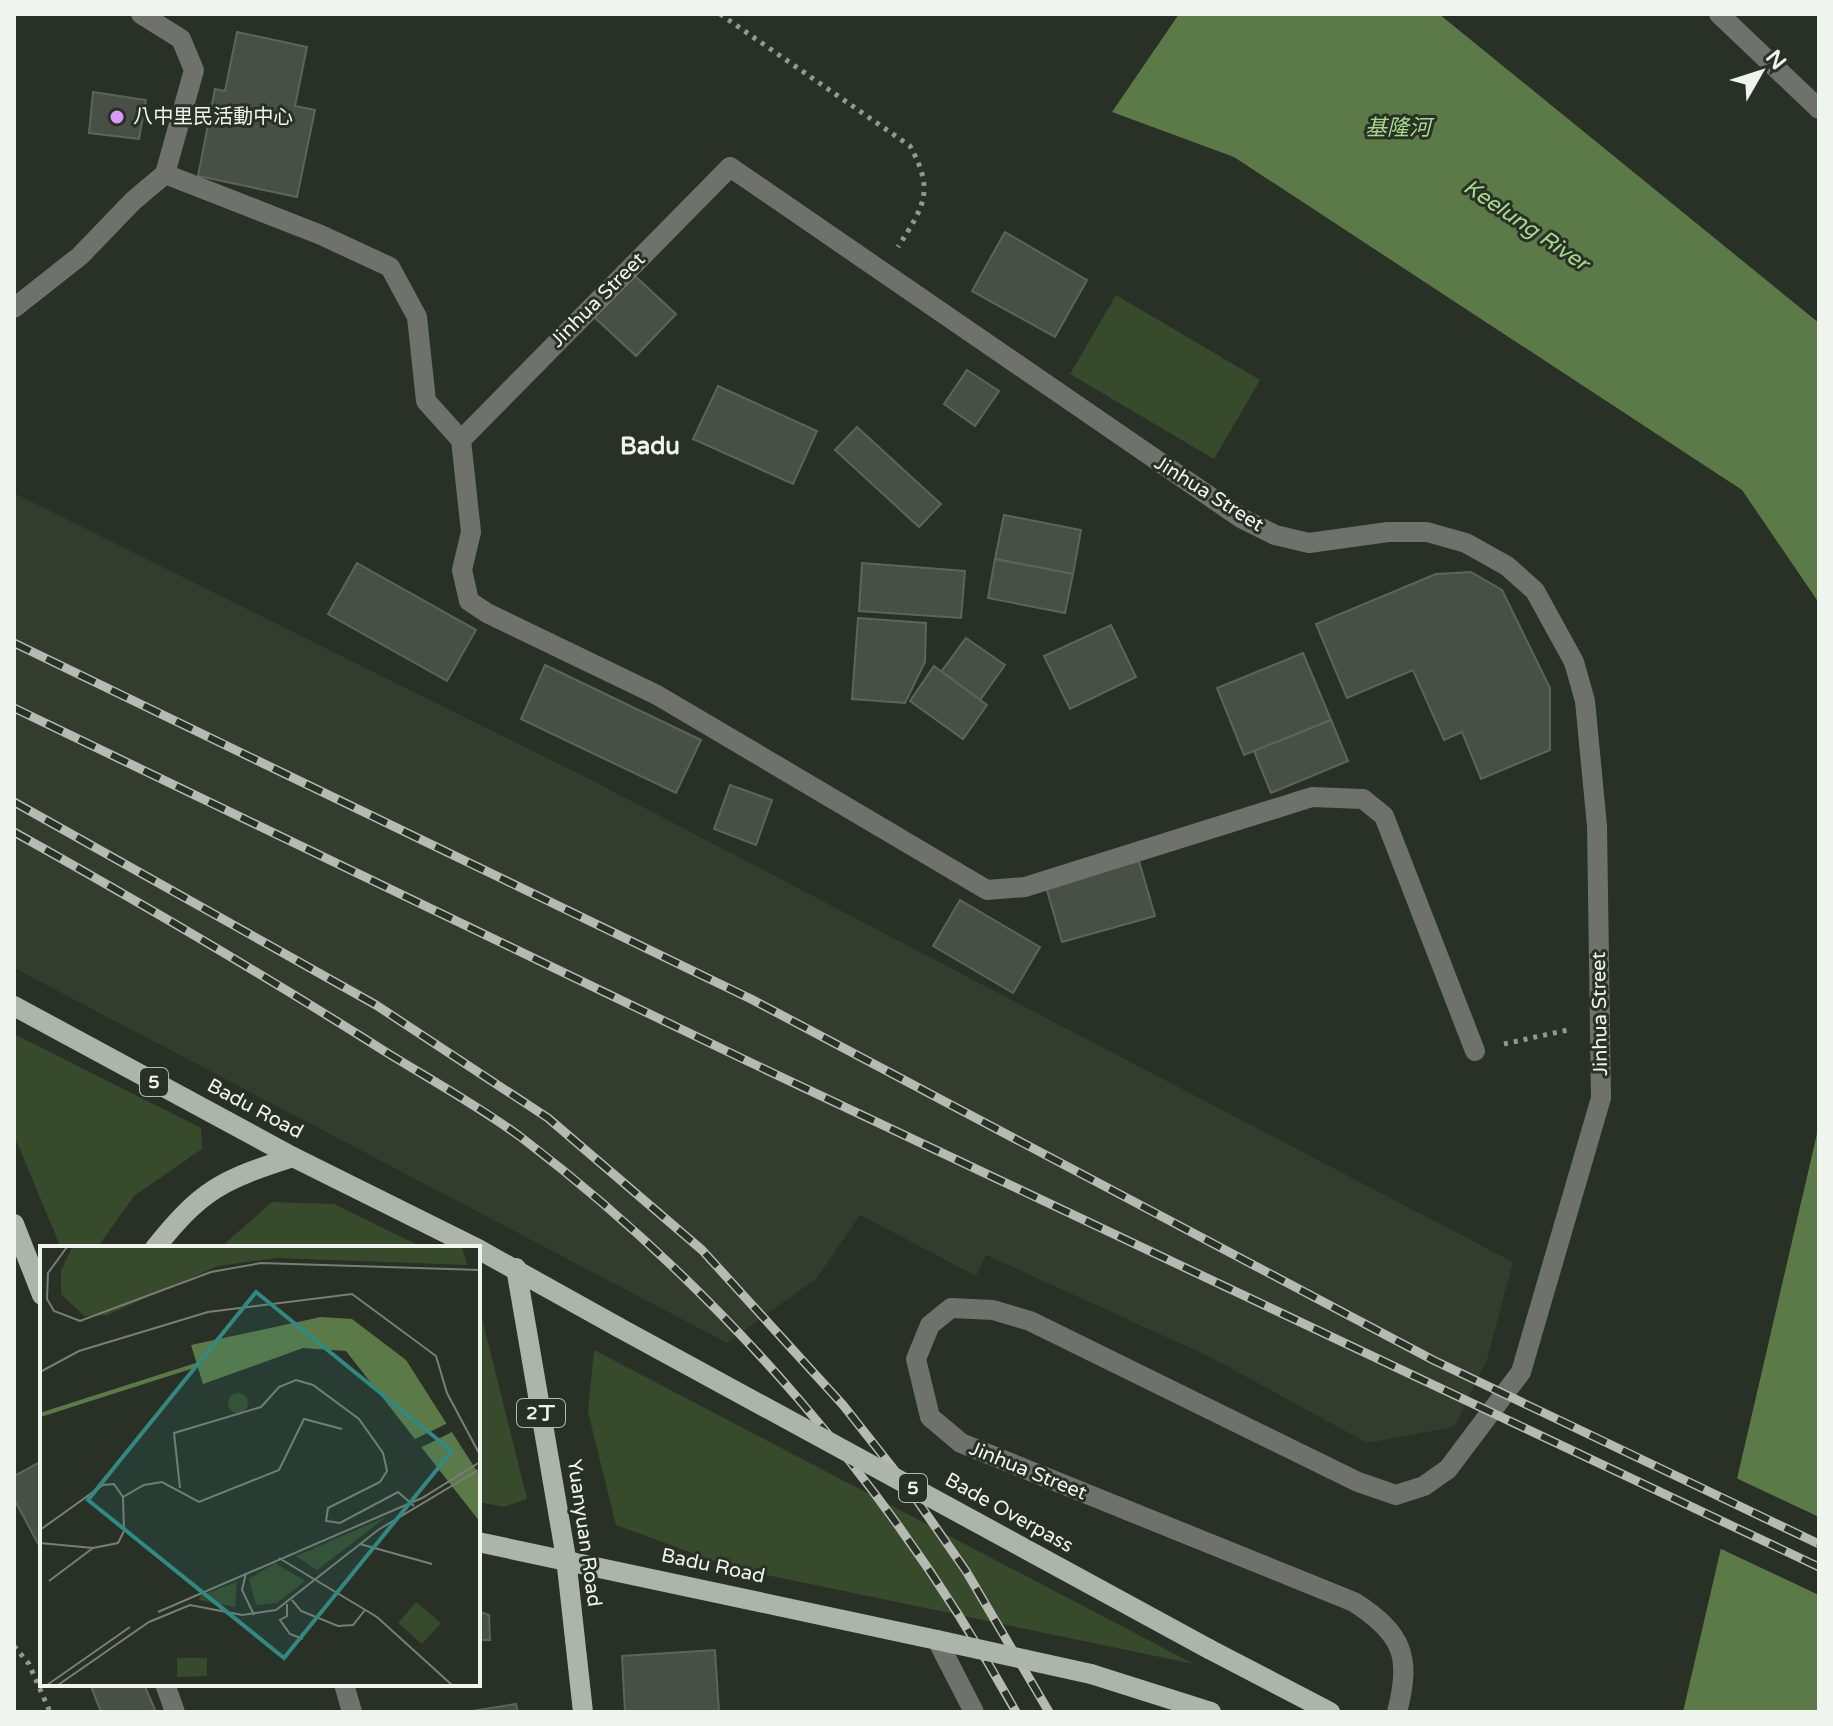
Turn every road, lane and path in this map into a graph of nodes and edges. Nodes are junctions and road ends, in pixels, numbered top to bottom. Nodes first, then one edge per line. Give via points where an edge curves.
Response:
1 (141, 14) edge
2 (720, 14) edge
3 (1719, 14) edge
4 (1819, 109) edge
5 (165, 174) junction
6 (882, 273) junction
7 (14, 308) edge
8 (461, 440) junction
9 (14, 1006) edge
10 (1600, 1022) junction
11 (1475, 1051) joint
12 (293, 1157) junction
13 (14, 1224) edge
14 (157, 1246) edge
15 (473, 1246) edge
16 (480, 1250) edge
17 (516, 1268) junction
18 (40, 1290) edge
19 (618, 1327) joint
20 (480, 1542) edge
21 (566, 1558) junction
22 (937, 1640) junction
23 (14, 1646) edge
24 (166, 1686) edge
25 (345, 1686) edge
26 (50, 1712) edge
27 (175, 1712) edge
28 (352, 1712) edge
29 (583, 1712) edge
30 (974, 1712) edge
31 (1211, 1712) edge
32 (1330, 1712) edge
33 (1397, 1712) edge

1 - 5 street via 181,39 194,70
2 - 6 path via 910,146 923,172 925,204
3 - 4 street
5 - 7 street via 80,256
5 - 8 street via 390,267 417,317 426,401
6 - 8 street, Jinhua Street via 730,167
6 - 10 street, Jinhua Street via 1241,518 1275,535 1309,543 1427,532 1466,543 1507,566 1535,591 1574,662 1585,701 1597,826
8 - 11 street via 471,532 462,570 469,601 657,695 987,890 1025,887 1312,797 1363,799 1384,816
9 - 12 main road, Badu Road / 5
10 - 11 path
10 - 33 street, Jinhua Street via 1601,1098 1521,1372 1448,1469 1424,1486 1396,1495 1358,1482 1030,1321 993,1310 951,1308 930,1325 916,1359 930,1417 961,1443 1339,1596 1378,1617 1396,1636 1403,1659 1404,1686
12 - 14 main road via 229,1178 185,1210
12 - 15 main road, Badu Road / 5
13 - 18 main road
16 - 17 main road, Badu Road / 5
17 - 19 main road, Badu Road / 5
17 - 21 main road, Yuanyuan Road / 2丁
19 - 32 main road, Bade Overpass / 5, bridge
20 - 21 main road, Badu Road
21 - 22 main road, Badu Road
21 - 29 main road, Yuanyuan Road / 2丁
22 - 30 street
22 - 31 main road, bridge via 1091,1674
23 - 26 path via 29,1664
24 - 27 street
25 - 28 street

